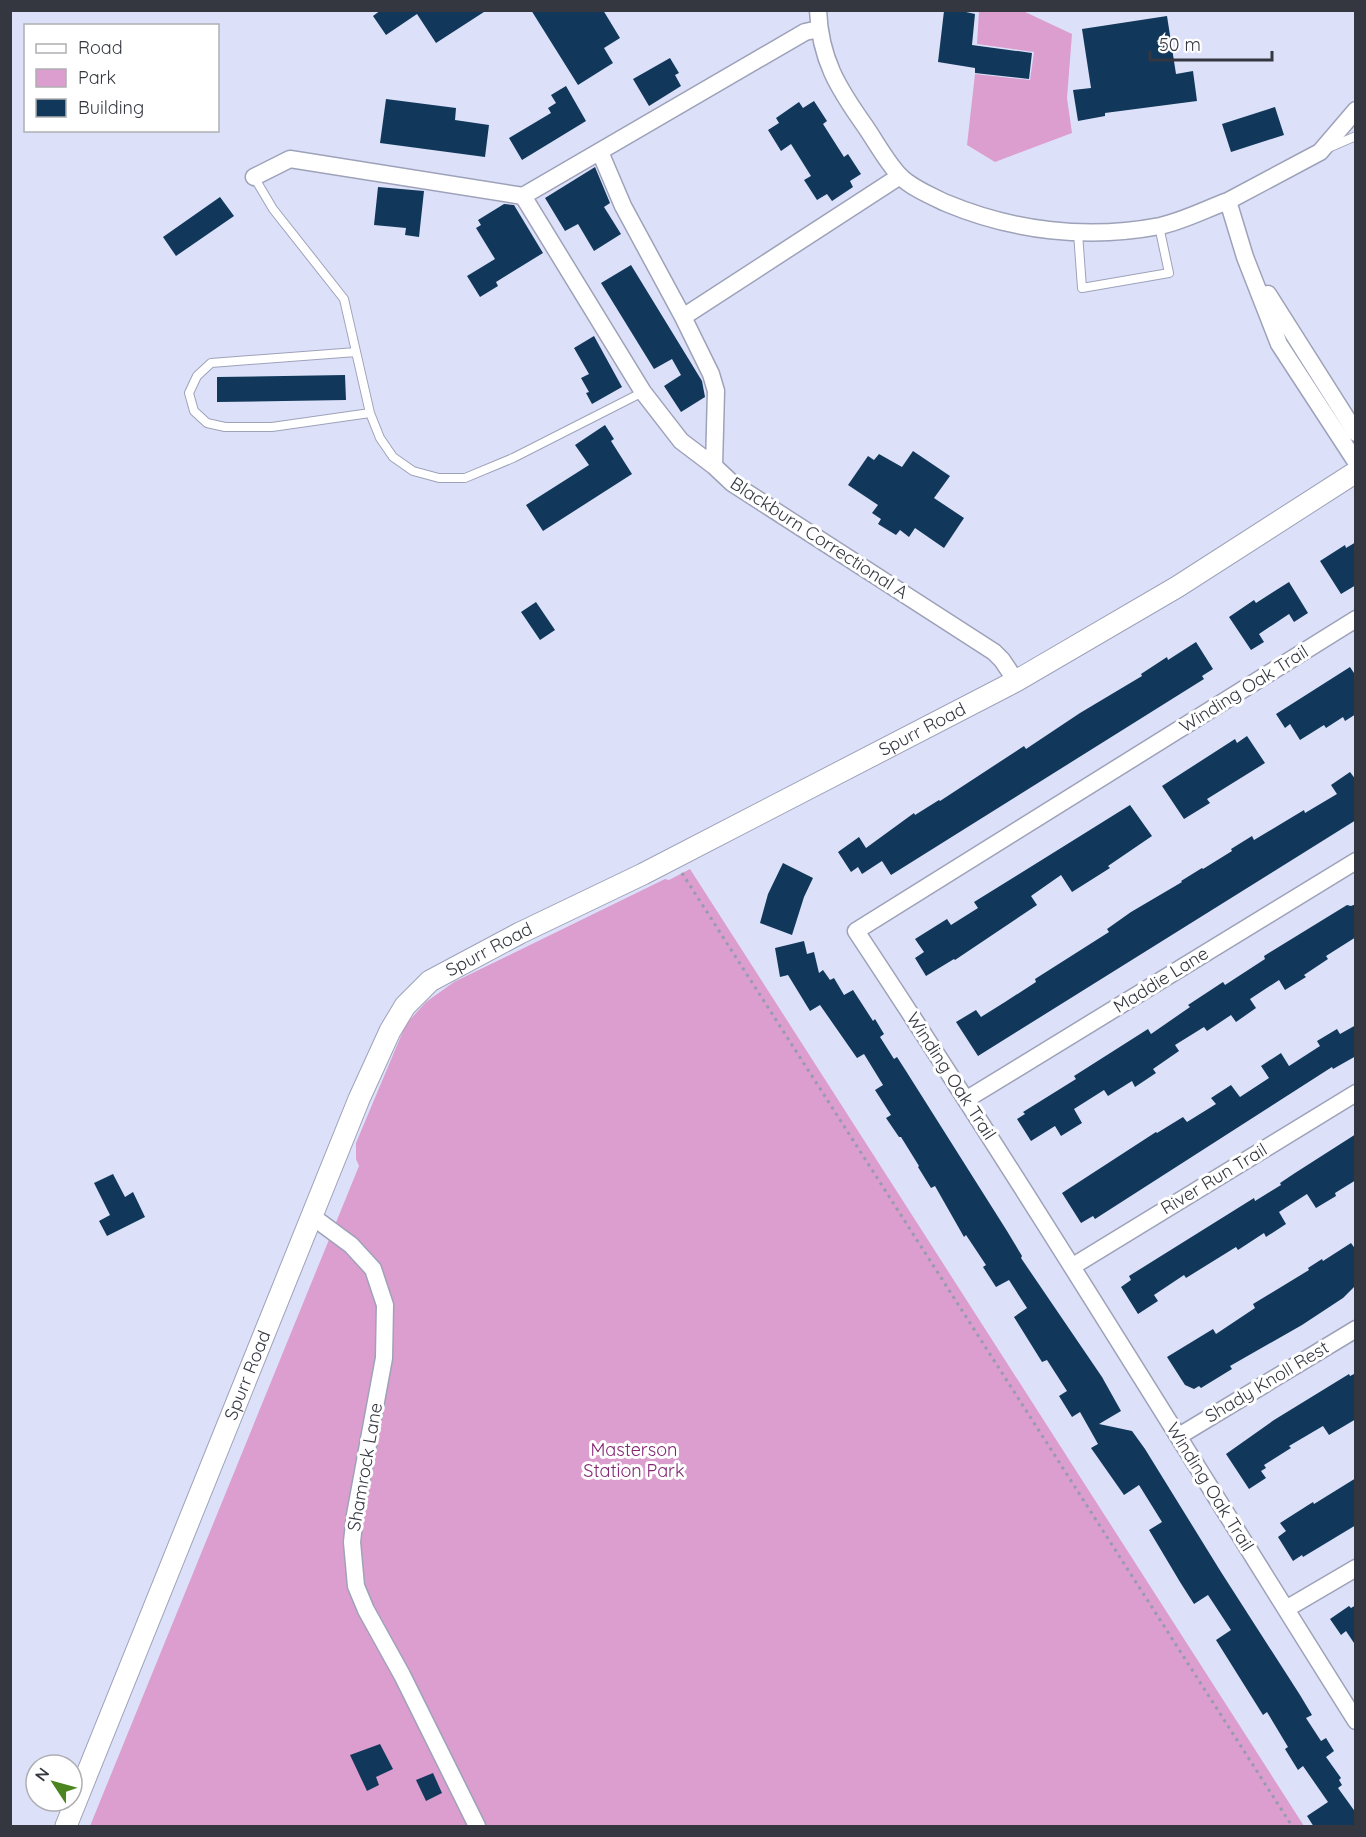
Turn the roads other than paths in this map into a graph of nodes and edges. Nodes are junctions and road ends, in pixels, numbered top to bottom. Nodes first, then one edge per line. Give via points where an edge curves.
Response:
1 (818, 10) edge
2 (819, 29) junction
3 (1356, 110) edge
4 (1356, 136) edge
5 (600, 152) junction
6 (1320, 152) junction
7 (900, 176) junction
8 (254, 177) joint
9 (523, 196) junction
10 (1228, 201) junction
11 (1159, 226) junction
12 (1077, 233) junction
13 (1245, 257) junction
14 (683, 316) junction
15 (356, 352) junction
16 (643, 392) junction
17 (370, 413) junction
18 (1356, 433) edge
19 (1356, 462) edge
20 (714, 466) junction
21 (1356, 472) edge
22 (1356, 619) edge
23 (1016, 681) junction
24 (1356, 861) edge
25 (1356, 1093) edge
26 (967, 1099) junction
27 (313, 1217) junction
28 (1073, 1266) junction
29 (1356, 1329) edge
30 (1179, 1436) junction
31 (1356, 1568) edge
32 (1286, 1609) junction
33 (1356, 1721) edge
34 (66, 1827) edge
35 (477, 1827) edge

1 - 2 street
2 - 5 street via 805,32
2 - 7 street via 840,92
3 - 6 street
4 - 6 lane
5 - 9 street
5 - 14 street via 623,206
6 - 10 street
7 - 12 street via 932,197 967,212 1005,223
7 - 14 street
8 - 9 street via 290,159
8 - 15 lane via 273,209 344,299
9 - 16 street, Blackburn Correctional A
10 - 11 street
10 - 13 street
11 - 12 street
11 - 12 lane via 1169,273 1082,288
13 - 18 street
13 - 19 street via 1279,344
14 - 20 street via 716,391
15 - 17 lane
15 - 17 lane via 211,363 197,376 189,393 194,411 207,423 225,427 272,427
16 - 17 lane via 465,478 421,474 393,458
16 - 20 street, Blackburn Correctional A via 681,441
20 - 23 street, Blackburn Correctional A via 732,483 994,652
21 - 23 street, Spurr Road via 1177,586
22 - 26 street, Winding Oak Trail via 856,931
23 - 27 street, Spurr Road via 430,981 405,1006 390,1031
24 - 26 street, Maddie Lane
25 - 28 street, River Run Trail
26 - 28 street, Winding Oak Trail
27 - 34 street, Spurr Road
27 - 35 street, Shamrock Lane via 351,1245 373,1269 385,1305 384,1358 352,1542 356,1586
28 - 30 street, Winding Oak Trail
29 - 30 street, Shady Knoll Rest
30 - 32 street, Winding Oak Trail
31 - 32 street
32 - 33 street, Winding Oak Trail

